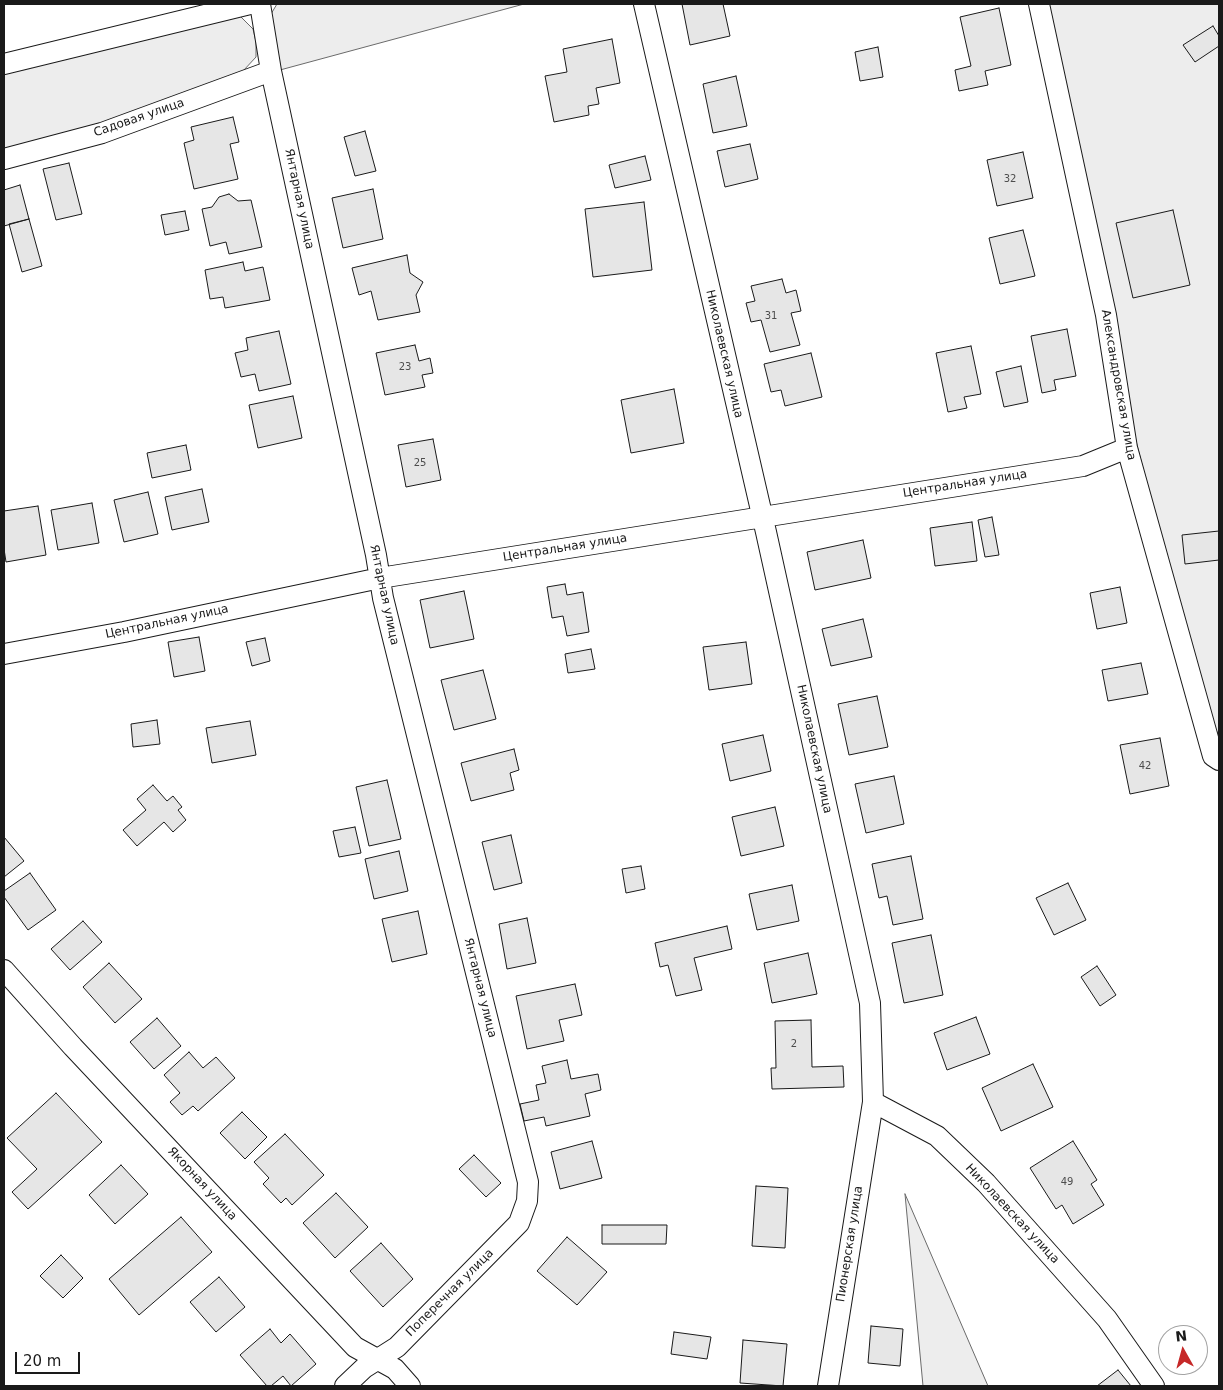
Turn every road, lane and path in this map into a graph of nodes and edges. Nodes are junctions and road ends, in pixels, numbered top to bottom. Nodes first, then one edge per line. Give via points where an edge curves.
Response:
1 (250, 4) edge
2 (260, 4) edge
3 (644, 4) edge
4 (1039, 4) edge
5 (4, 64) edge
6 (271, 70) junction
7 (4, 159) edge
8 (1127, 448) junction
9 (762, 516) junction
10 (380, 578) junction
11 (4, 654) edge
12 (1219, 760) edge
13 (4, 970) edge
14 (873, 1102) junction
15 (528, 1182) joint
16 (376, 1359) junction
17 (344, 1386) edge
18 (410, 1386) edge
19 (828, 1386) edge
20 (1154, 1386) edge

1 - 5 street
2 - 6 street, Янтарная улица
3 - 9 street, Николаевская улица
4 - 8 street, Александровская улица via 1106,315
6 - 7 street, Садовая улица via 102,133
6 - 10 street, Янтарная улица
8 - 9 street, Центральная улица via 1083,466
8 - 12 street, Александровская улица via 1213,756
9 - 10 street, Центральная улица
9 - 14 street, Николаевская улица via 870,1003
10 - 11 street, Центральная улица
10 - 15 street, Янтарная улица
13 - 16 street, Якорная улица via 355,1346
14 - 19 street, Пионерская улица
14 - 20 street, Николаевская улица via 937,1136 986,1183 1107,1319
15 - 16 street, Поперечная улица via 527,1200 519,1223 397,1347
16 - 17 street, Поперечная улица
16 - 18 street, Якорная улица via 395,1369

